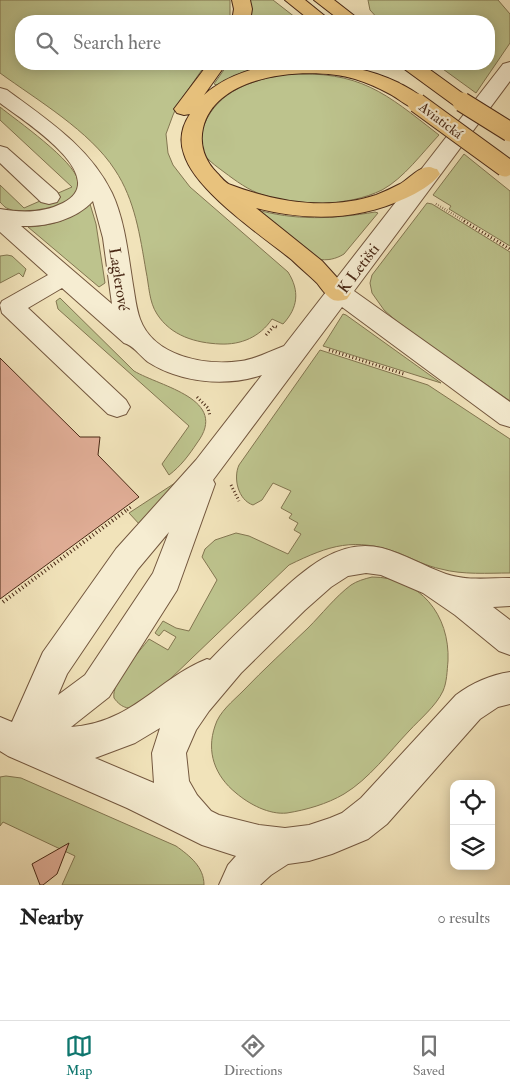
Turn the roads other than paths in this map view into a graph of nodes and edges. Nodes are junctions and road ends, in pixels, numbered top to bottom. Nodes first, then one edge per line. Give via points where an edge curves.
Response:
1 (241, 0) edge
2 (294, 0) edge
3 (323, 0) edge
4 (241, 15) edge
5 (314, 15) edge
6 (357, 15) edge
7 (510, 68) edge
8 (212, 70) edge
9 (282, 70) edge
10 (338, 70) edge
11 (385, 70) edge
12 (418, 70) edge
13 (0, 94) edge
14 (417, 103) junction
15 (510, 132) edge
16 (0, 152) edge
17 (86, 168) junction
18 (508, 169) edge
19 (429, 174) junction
20 (213, 182) junction
21 (49, 197) dead end
22 (4, 227) edge
23 (64, 276) junction
24 (339, 292) junction
25 (142, 343) junction
26 (294, 352) junction
27 (117, 407) dead end
28 (510, 416) edge
29 (206, 468) junction
30 (436, 584) junction
31 (510, 592) edge
32 (510, 640) edge
33 (233, 658) junction
34 (510, 688) edge
35 (10, 739) edge
36 (215, 832) junction
37 (285, 846) junction
38 (238, 885) edge

1 - 4 main road
2 - 5 main road
3 - 6 main road
7 - 19 street, K Letišti
8 - 24 main road via 176,125 174,144 182,166 200,188 300,271
9 - 20 main road via 242,80 211,99 198,114 191,136 192,148 196,160
10 - 14 main road via 392,86
11 - 14 main road, Aviatická via 409,88
12 - 15 main road, Aviatická, bridge
13 - 17 street, Laglerové via 62,141
14 - 18 main road, Aviatická, bridge
16 - 21 street
17 - 22 street via 89,188 80,202 52,217
17 - 25 street, Laglerové via 105,202 126,318
19 - 20 main road via 390,198 337,210 278,207 243,197
19 - 24 street, K Letišti
20 - 24 main road via 312,264
22 - 23 street
23 - 25 street
23 - 27 street via 11,307
24 - 26 street, K Letišti
24 - 28 street
25 - 26 street, Laglerové via 162,357 184,366 221,372 256,368
26 - 29 street, K Letišti
29 - 35 street via 127,559 55,663
29 - 35 street via 166,580 97,686
30 - 31 street via 469,593
30 - 32 street
30 - 33 street via 384,562 351,561 327,572 310,585
33 - 35 street via 125,731 109,738 91,742
33 - 36 street via 196,702 169,753 169,772 181,804 191,816
34 - 37 street via 481,696 468,707 374,811 355,826 309,843
35 - 36 street via 140,795
36 - 37 street
37 - 38 street via 252,865

